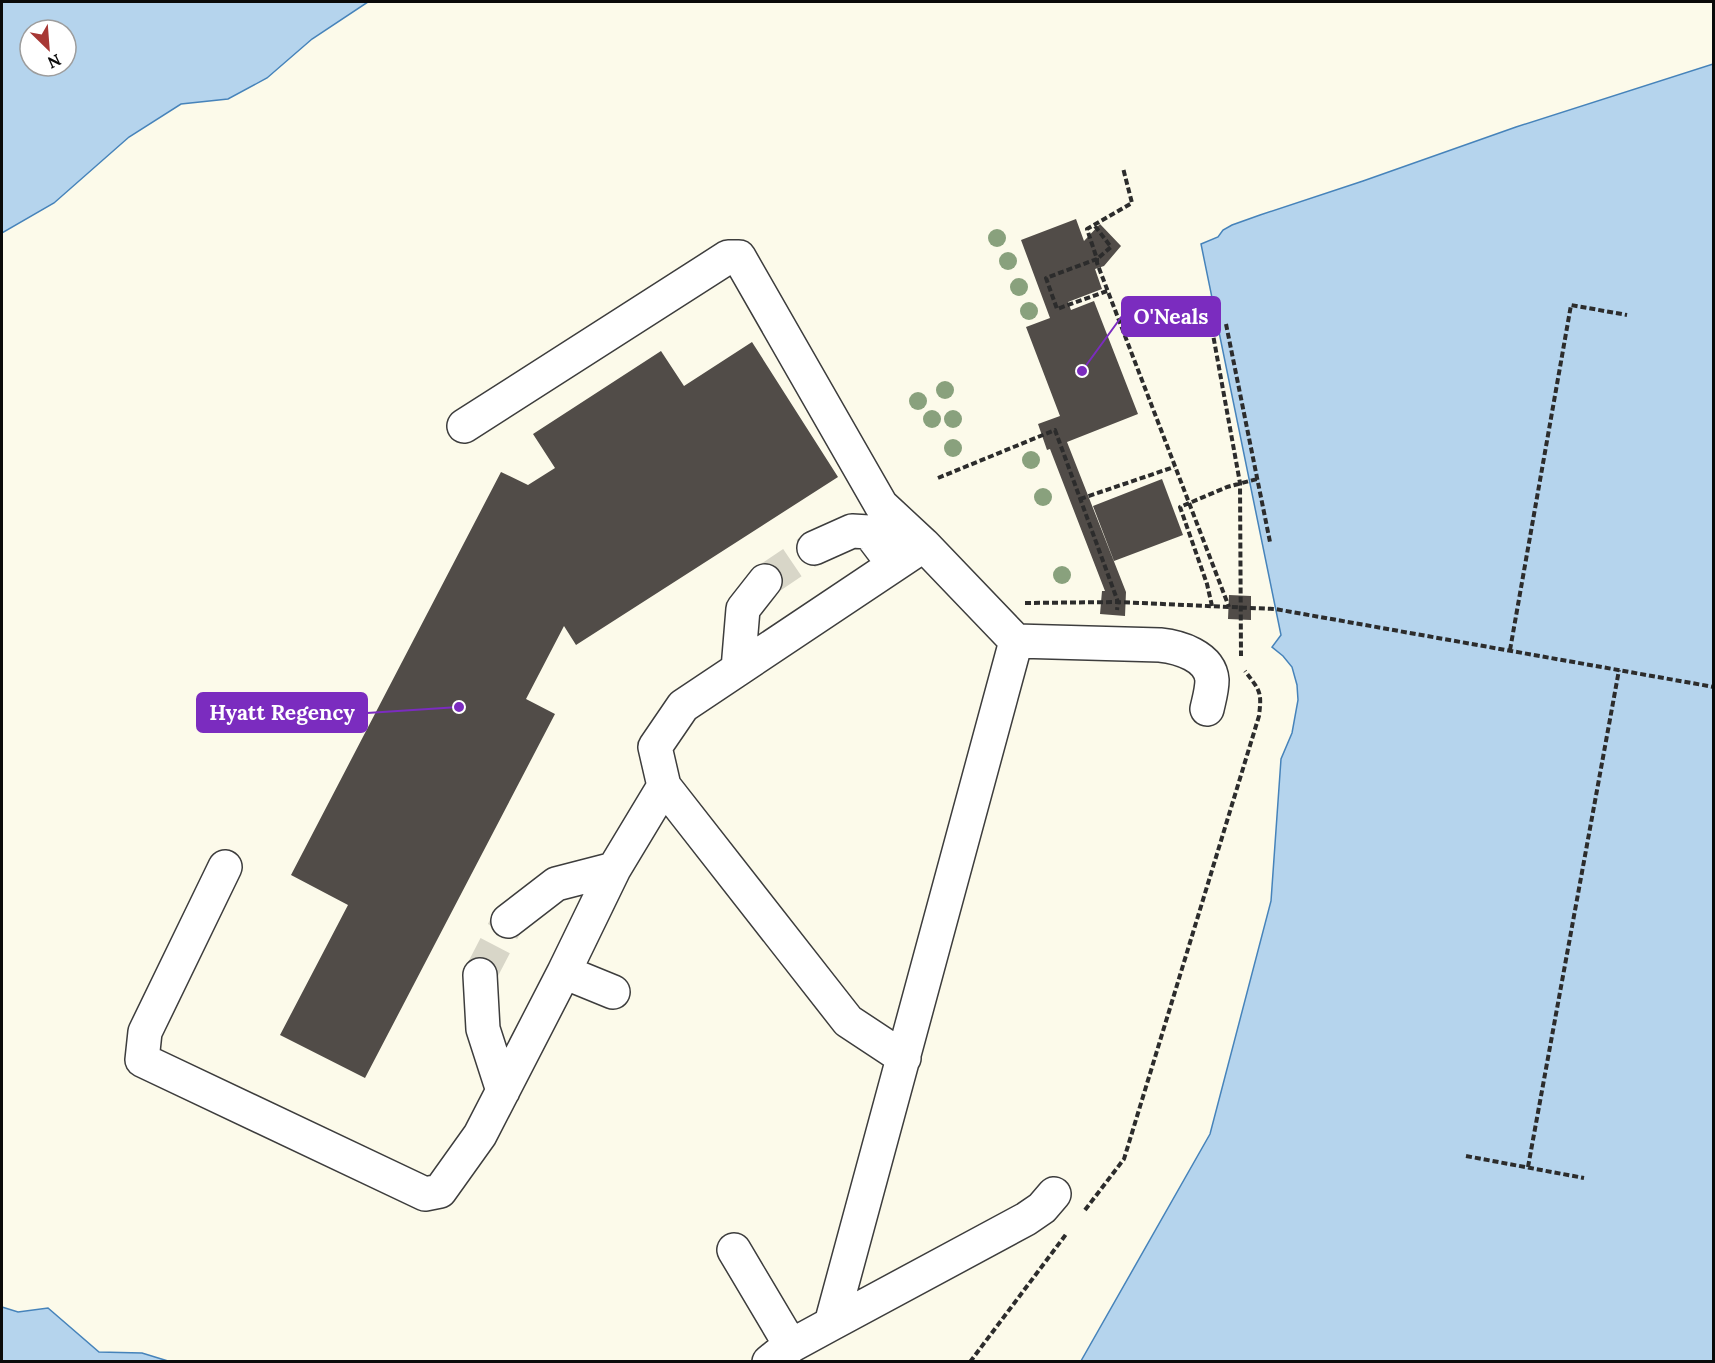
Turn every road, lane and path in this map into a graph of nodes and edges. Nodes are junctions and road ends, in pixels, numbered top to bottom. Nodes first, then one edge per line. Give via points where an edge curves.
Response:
1 (1123, 168) dead end
2 (1095, 226) junction
3 (1097, 259) junction
4 (1107, 291) junction
5 (1627, 315) dead end
6 (1226, 324) dead end
7 (1212, 329) dead end
8 (464, 426) dead end
9 (1174, 467) junction
10 (938, 477) dead end
11 (1257, 479) junction
12 (1240, 483) junction
13 (1080, 499) junction
14 (1189, 505) junction
15 (1270, 542) dead end
16 (924, 545) junction
17 (814, 548) tunnel mouth
18 (894, 565) junction
19 (765, 581) tunnel mouth
20 (1118, 602) junction
21 (1023, 603) dead end
22 (1212, 606) junction
23 (1229, 607) junction
24 (1241, 608) junction
25 (1016, 641) junction
26 (1111, 644) junction
27 (1510, 650) junction
28 (1241, 658) dead end
29 (1241, 666) dead end
30 (738, 669) junction
31 (1619, 670) junction
32 (1713, 687) edge
33 (1207, 709) dead end
34 (664, 786) junction
35 (225, 867) dead end
36 (614, 869) junction
37 (508, 921) tunnel mouth
38 (564, 972) junction
39 (480, 975) tunnel mouth
40 (613, 992) dead end
41 (904, 1058) junction
42 (503, 1091) junction
43 (1466, 1156) dead end
44 (1528, 1167) junction
45 (1584, 1178) dead end
46 (1054, 1194) dead end
47 (1080, 1216) dead end
48 (1073, 1225) dead end
49 (734, 1250) dead end
50 (831, 1324) junction
51 (780, 1354) edge
52 (970, 1362) edge

1 - 2 path via 1132,203
2 - 3 path via 1087,229
2 - 3 path via 1111,246
3 - 4 path
3 - 4 path via 1046,278 1057,309
4 - 9 path
5 - 27 path via 1571,305
6 - 11 path
7 - 12 path
8 - 16 street via 728,257 739,257 880,505
9 - 13 path
9 - 14 path
10 - 13 path via 1055,430
11 - 12 path
11 - 15 path
12 - 14 path
12 - 24 path
13 - 20 path
14 - 22 path via 1180,507
14 - 23 path
16 - 18 street
16 - 25 street
17 - 18 street via 852,531 869,532
18 - 30 street
19 - 30 street via 743,609
20 - 21 path
20 - 22 path
20 - 26 path
22 - 23 path
23 - 24 path
24 - 27 path via 1275,609
24 - 28 path
25 - 26 street
25 - 41 street
26 - 33 street via 1176,647 1198,659 1209,670 1212,680
27 - 31 path
29 - 47 path via 1259,690 1259,716 1124,1159
30 - 34 street via 683,706 655,747
31 - 32 path
31 - 44 path
34 - 36 street
34 - 41 street via 848,1021
35 - 42 street via 145,1032 142,1060 425,1194 440,1191 480,1135
36 - 37 street via 556,884
36 - 38 street
38 - 40 street
38 - 42 street
39 - 42 street via 483,1029
41 - 50 street
43 - 44 path
44 - 45 path
46 - 50 street via 1026,1219
48 - 52 path
49 - 51 street
50 - 51 street

